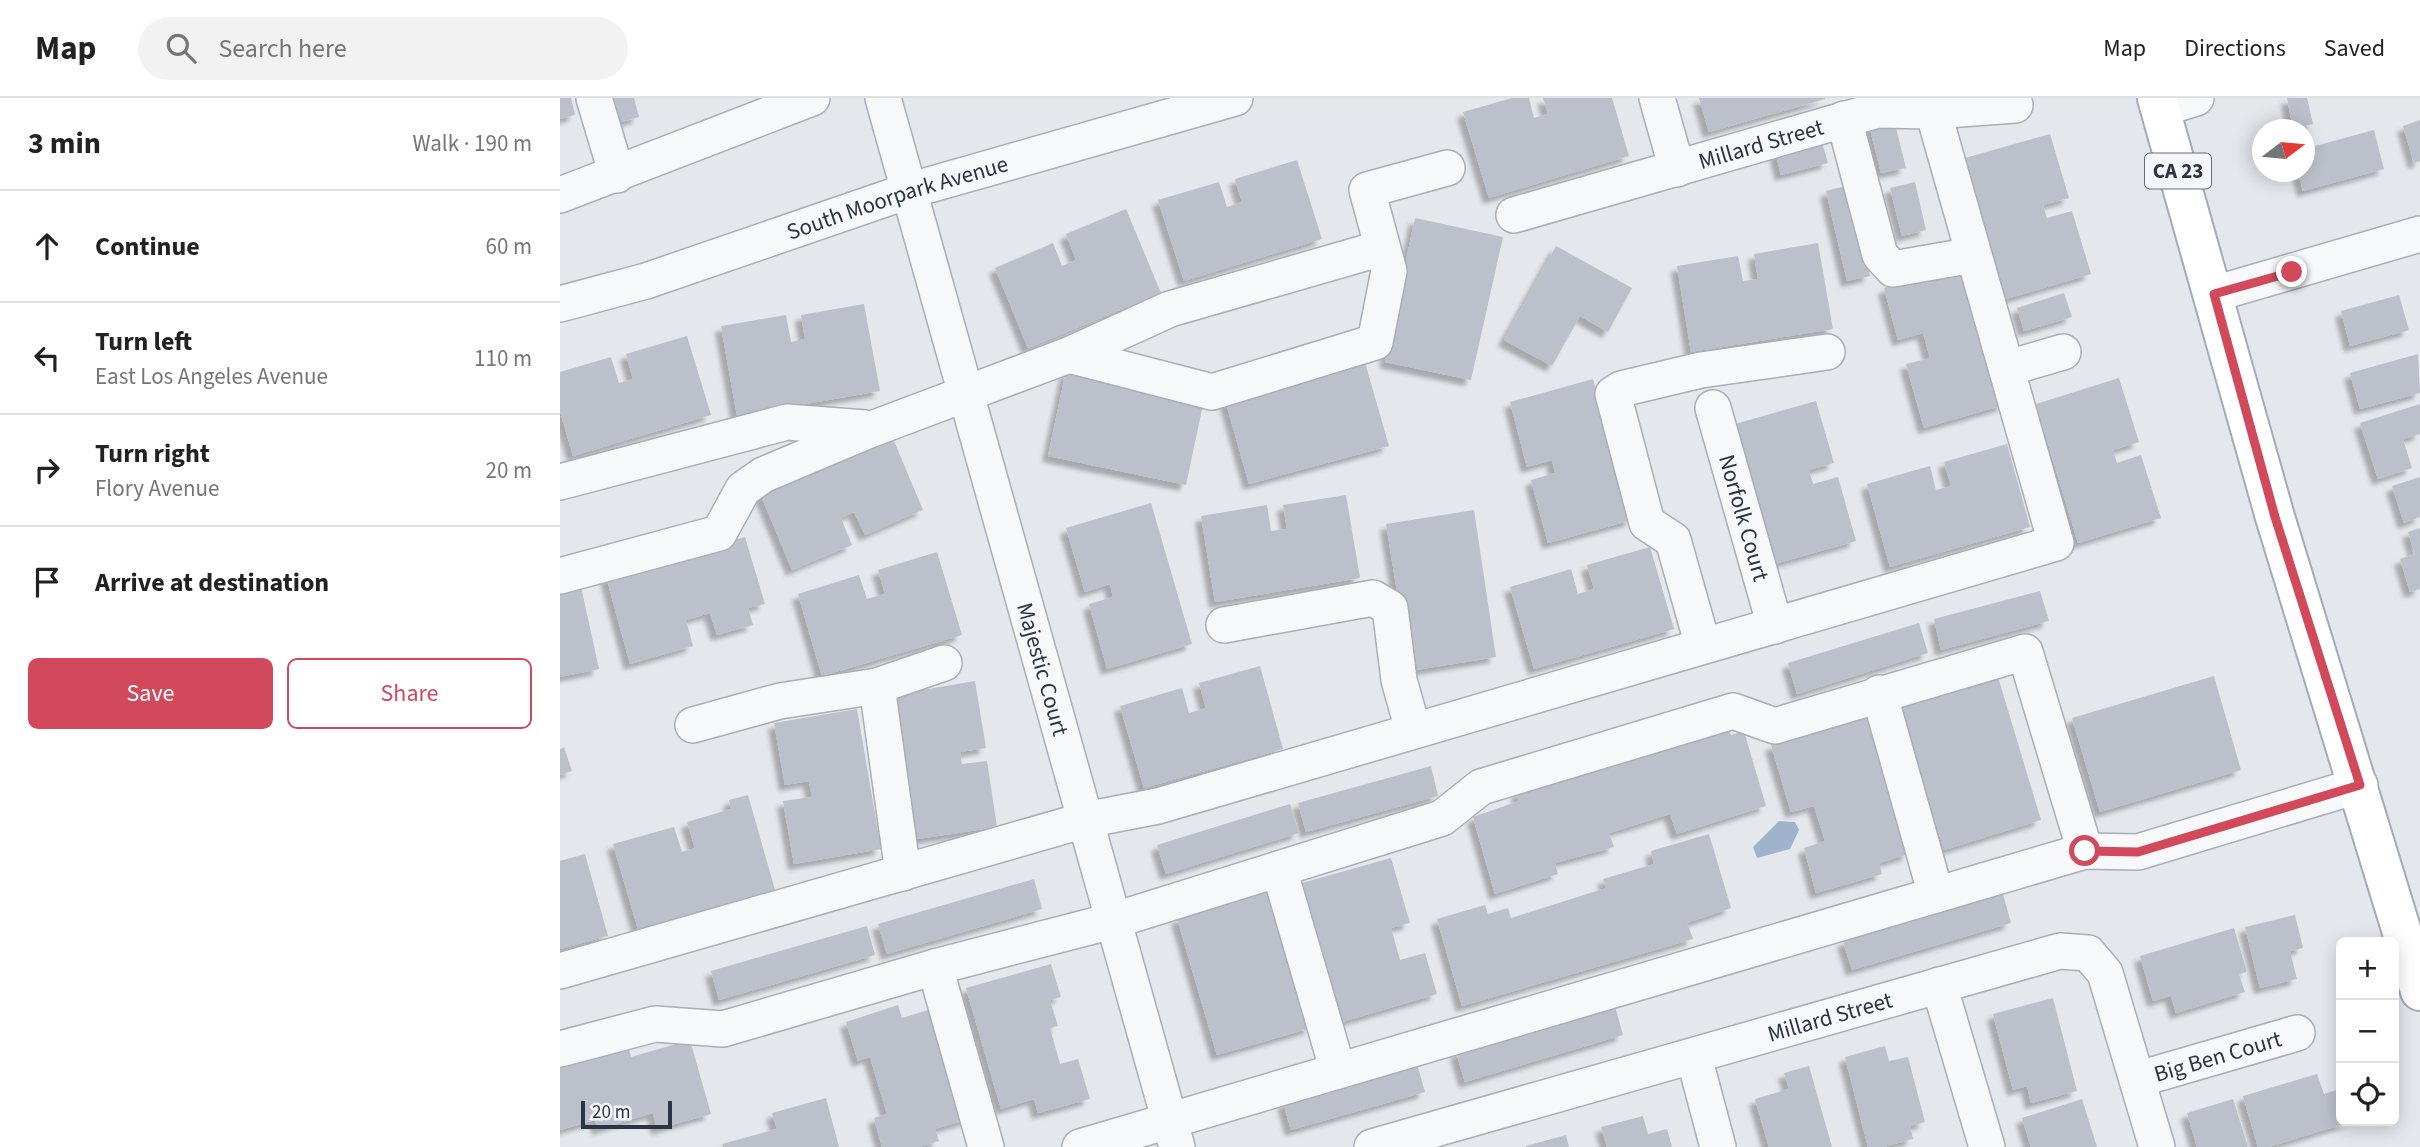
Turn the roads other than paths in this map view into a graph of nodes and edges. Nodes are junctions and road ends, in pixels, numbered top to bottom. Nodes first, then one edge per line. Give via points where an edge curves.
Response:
1 (594, 98) edge
2 (812, 98) edge
3 (883, 98) edge
4 (1234, 98) edge
5 (1657, 98) edge
6 (2196, 98) edge
7 (2158, 103) edge
8 (2015, 105) dead end
9 (1934, 111) junction
10 (1844, 119) junction
11 (1447, 168) dead end
12 (1676, 169) junction
13 (617, 175) junction
14 (908, 191) junction
15 (560, 195) edge
16 (1514, 215) dead end
17 (2420, 234) edge
18 (1382, 248) junction
19 (1973, 255) junction
20 (2214, 294) junction
21 (560, 304) edge
22 (1827, 352) dead end
23 (2063, 352) dead end
24 (1069, 355) junction
25 (2008, 368) junction
26 (964, 393) junction
27 (1713, 408) dead end
28 (872, 429) junction
29 (560, 482) edge
30 (560, 576) edge
31 (1224, 625) dead end
32 (1775, 626) junction
33 (1703, 646) junction
34 (944, 663) dead end
35 (877, 686) junction
36 (1879, 693) junction
37 (693, 725) dead end
38 (1413, 730) junction
39 (2360, 785) junction
40 (1085, 820) junction
41 (2085, 851) junction
42 (1279, 869) junction
43 (903, 873) junction
44 (1936, 895) junction
45 (1112, 921) junction
46 (935, 967) junction
47 (560, 971) edge
48 (1939, 985) junction
49 (2420, 990) edge
50 (2297, 1033) dead end
51 (560, 1049) edge
52 (1694, 1057) junction
53 (1338, 1071) junction
54 (2139, 1079) junction
55 (1173, 1134) edge
56 (1454, 1136) edge
57 (986, 1147) edge
58 (1080, 1147) edge
59 (1372, 1147) edge
60 (1718, 1147) edge
61 (1987, 1147) edge
62 (2157, 1147) edge

1 - 13 street
2 - 13 street
3 - 14 street, Majestic Court
4 - 14 street, South Moorpark Avenue
5 - 12 street
6 - 7 street
7 - 20 main road, CA 23
8 - 9 street, Millard Street
9 - 10 street, Millard Street via 1878,110
9 - 19 street
10 - 12 street, Millard Street
10 - 19 street via 1880,255 1893,269
11 - 18 street via 1367,190
12 - 16 street, Millard Street
13 - 15 street
14 - 21 street, South Moorpark Avenue via 646,281
14 - 26 street, Majestic Court
17 - 20 street
18 - 24 street via 1170,309
18 - 24 street via 1389,271 1375,342 1212,392
19 - 25 street
20 - 39 main road, CA 23 via 2275,517
22 - 33 street via 1701,370 1621,388 1613,394 1647,523 1673,540
23 - 25 street
24 - 26 street
25 - 32 street via 2056,543
26 - 28 street
26 - 40 street, Majestic Court
27 - 32 street, Norfolk Court
28 - 29 street via 787,422
28 - 30 street via 762,475 743,489 719,533
31 - 38 street via 1373,597 1390,608 1399,680
32 - 33 street
33 - 38 street
34 - 35 street
35 - 37 street via 780,701
35 - 43 street
36 - 41 street via 2025,652
36 - 42 street via 1775,726 1732,711 1482,788 1442,818
36 - 44 street
38 - 40 street via 1158,806
39 - 41 street via 2138,852
39 - 49 main road, CA 23
40 - 43 street
40 - 45 street, Majestic Court
41 - 44 street
42 - 45 street
42 - 53 street
43 - 47 street
44 - 53 street
45 - 46 street
45 - 55 street, Majestic Court
46 - 51 street via 723,1029 655,1024
46 - 57 street
48 - 52 street, Millard Street
48 - 54 street, Millard Street via 2060,951 2088,953 2105,973
48 - 61 street
50 - 54 street, Big Ben Court
52 - 56 street, Millard Street
52 - 60 street
53 - 55 street
54 - 62 street, Millard Street
55 - 58 street
56 - 59 street, Millard Street

